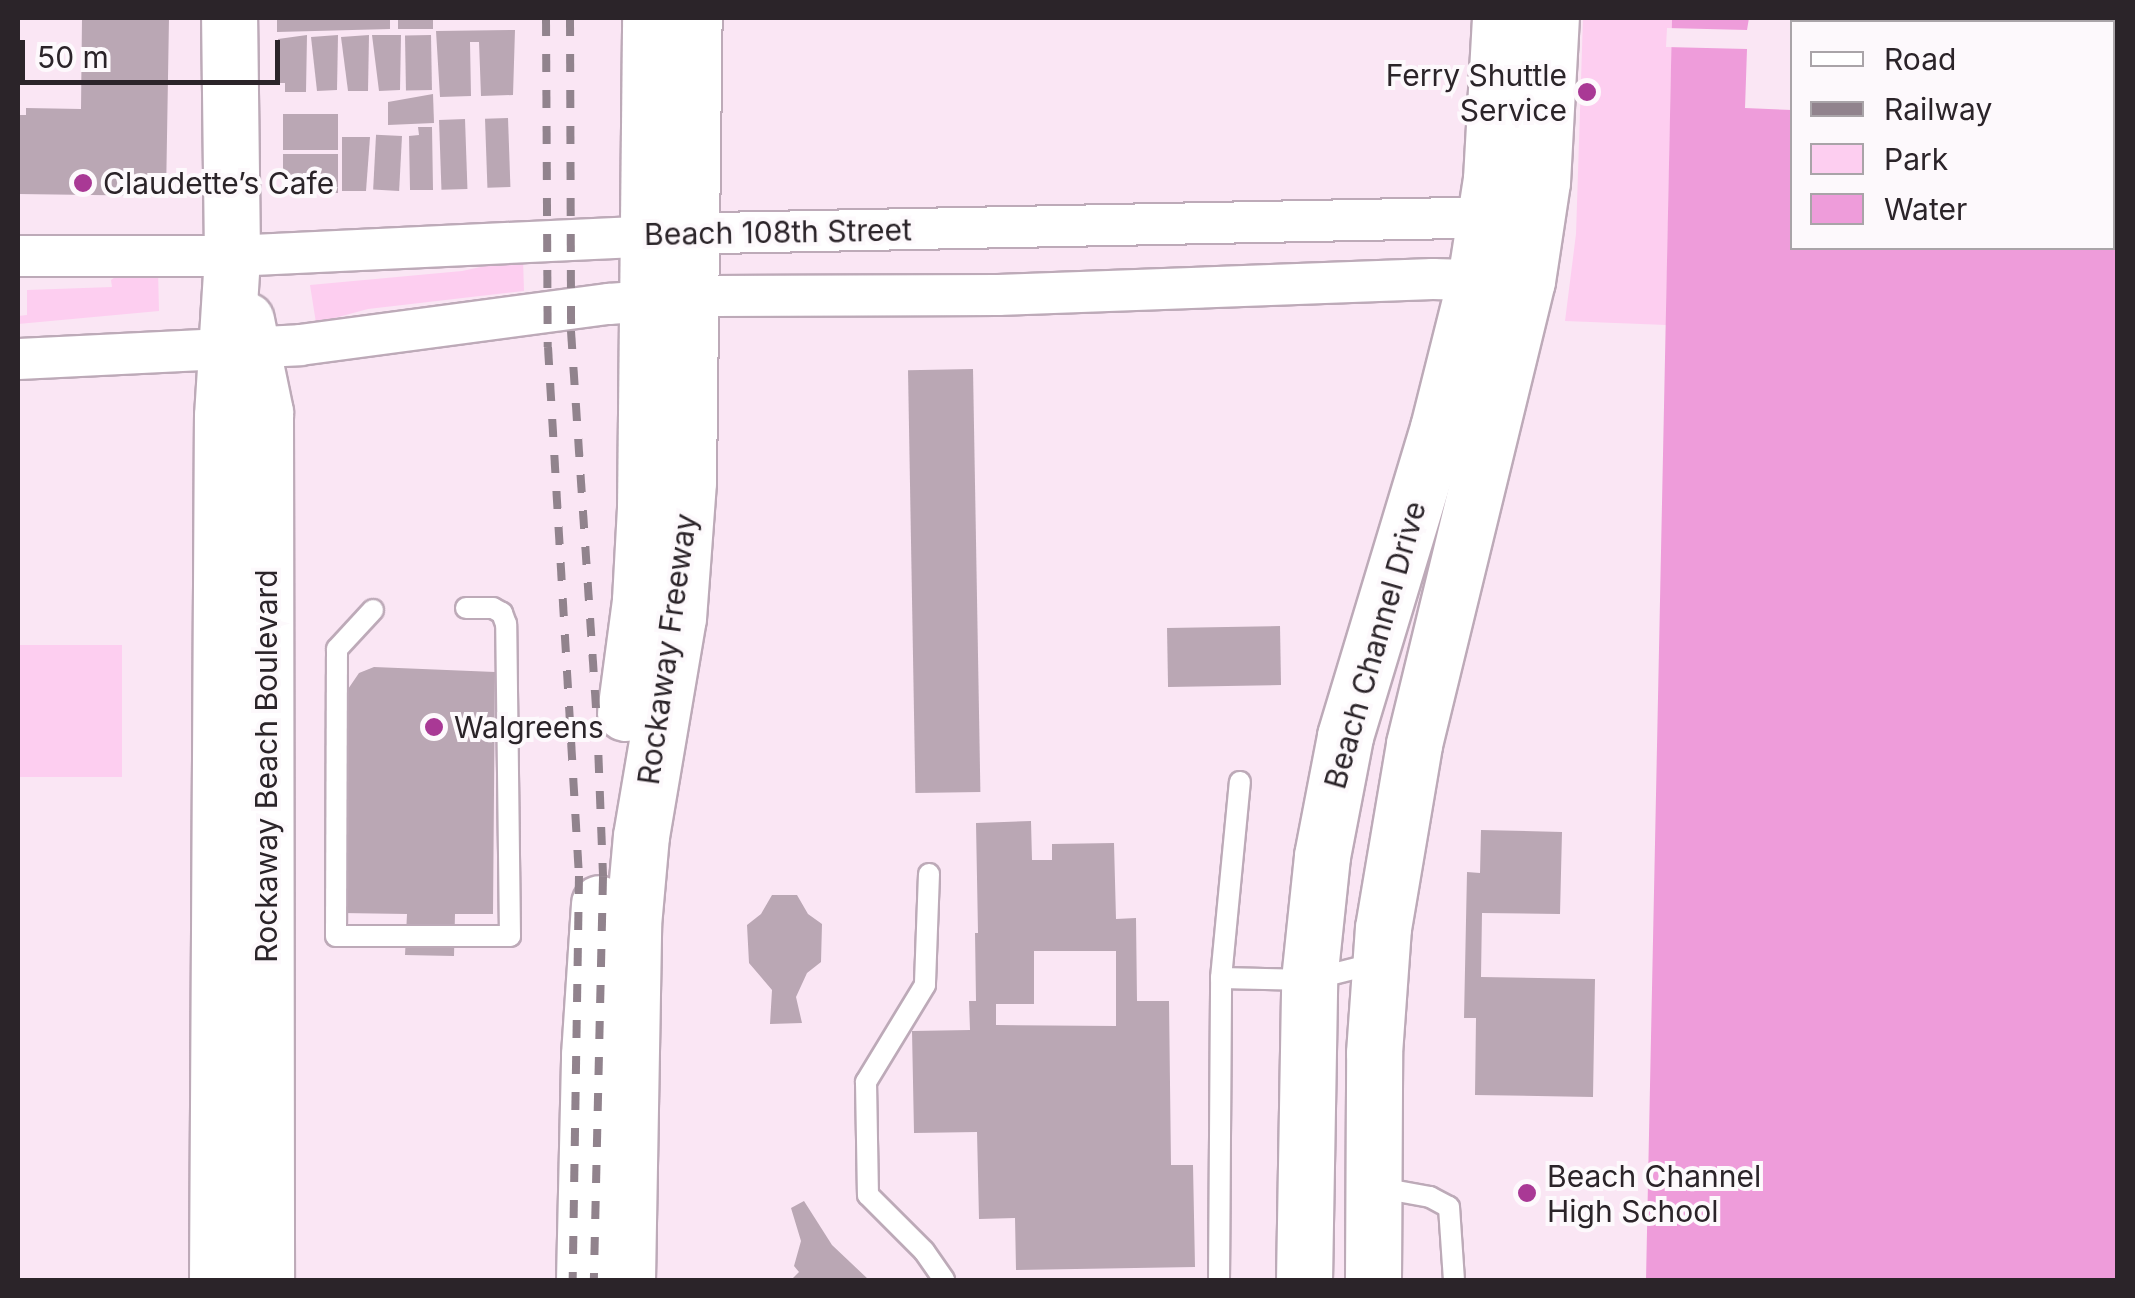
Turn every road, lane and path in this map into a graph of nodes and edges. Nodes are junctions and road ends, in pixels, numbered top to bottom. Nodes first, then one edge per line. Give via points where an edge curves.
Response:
1 (229, 18) edge
2 (650, 18) edge
3 (694, 18) edge
4 (1500, 18) edge
5 (1551, 18) edge
6 (1512, 217) junction
7 (669, 235) junction
8 (18, 256) edge
9 (232, 256) junction
10 (1501, 281) junction
11 (669, 299) junction
12 (238, 346) junction
13 (18, 359) edge
14 (466, 608) dead end
15 (373, 610) dead end
16 (1240, 782) dead end
17 (930, 874) dead end
18 (1380, 962) junction
19 (1221, 978) junction
20 (1309, 980) junction
21 (1373, 1187) junction
22 (216, 1280) edge
23 (266, 1280) edge
24 (584, 1280) edge
25 (627, 1280) edge
26 (944, 1280) edge
27 (1219, 1280) edge
28 (1304, 1280) edge
29 (1373, 1280) edge
30 (1454, 1280) edge

1 - 9 street, Rockaway Beach Boulevard
2 - 7 street, Rockaway Freeway
3 - 7 street, Rockaway Freeway
4 - 6 street, Beach Channel Drive
5 - 6 street, Beach Channel Drive
6 - 7 street, Beach 108th Street
6 - 10 street, Beach Channel Drive
7 - 9 street, Beach 108th Street
7 - 11 street, Rockaway Freeway
8 - 9 street, Beach 108th Street
9 - 12 street, Rockaway Beach Boulevard
10 - 11 street, Beach 108th Street
10 - 18 street, Beach Channel Drive
10 - 20 street, Beach Channel Drive via 1438,428 1344,736
11 - 12 street, Beach 108th Street via 300,345
11 - 24 street, Rockaway Freeway via 596,937
11 - 25 street, Rockaway Freeway via 682,574 632,925
12 - 13 street, Beach 108th Street
12 - 22 street, Rockaway Beach Boulevard
12 - 23 street, Rockaway Beach Boulevard via 265,412
14 - 15 lane via 493,608 506,624 510,936 336,936 337,650
16 - 19 lane
17 - 26 lane via 925,985 866,1082 868,1195
18 - 20 lane
18 - 21 street, Beach Channel Drive
19 - 20 lane
19 - 27 lane
20 - 28 street, Beach Channel Drive
21 - 29 street, Beach Channel Drive
21 - 30 lane via 1430,1196 1449,1207

